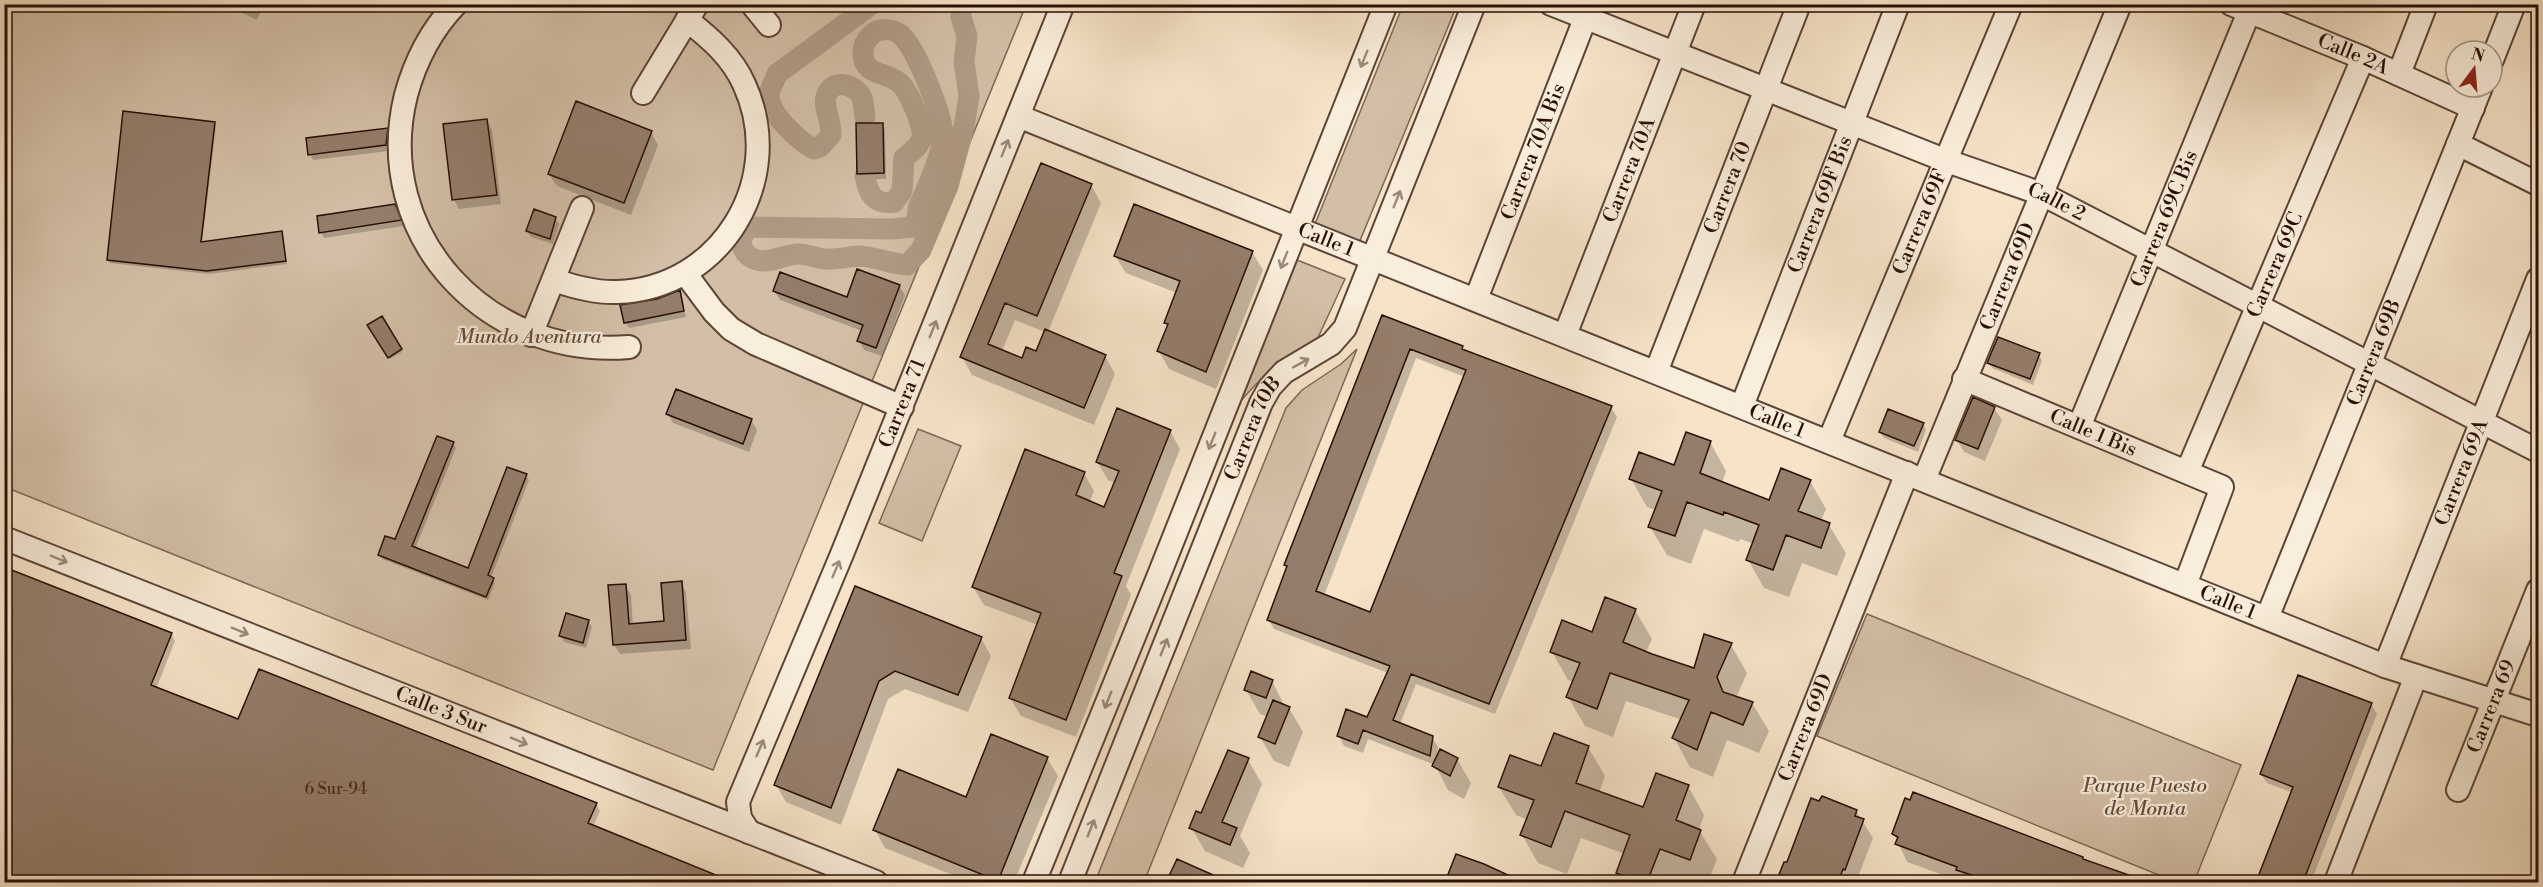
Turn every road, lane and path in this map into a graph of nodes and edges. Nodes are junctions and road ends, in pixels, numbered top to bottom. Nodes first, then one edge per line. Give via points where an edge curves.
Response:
1 (456, 4) edge
2 (752, 4) edge
3 (1063, 4) edge
4 (1386, 4) edge
5 (1474, 4) edge
6 (1551, 4) edge
7 (1694, 4) edge
8 (1799, 4) edge
9 (1898, 4) edge
10 (2011, 4) edge
11 (2120, 4) edge
12 (2426, 4) edge
13 (2514, 4) edge
14 (2240, 8) edge
15 (1588, 11) edge
16 (692, 12) edge
17 (769, 25) dead end
18 (2500, 39) edge
19 (1675, 52) junction
20 (2363, 58) junction
21 (2399, 74) junction
22 (2444, 87) edge
23 (1766, 89) junction
24 (643, 93) dead end
25 (2476, 99) edge
26 (1018, 116) junction
27 (1853, 124) junction
28 (2458, 144) junction
29 (1947, 161) junction
30 (2538, 184) edge
31 (2042, 194) junction
32 (582, 208) dead end
33 (1297, 228) junction
34 (2151, 251) junction
35 (1373, 258) junction
36 (685, 273) junction
37 (2538, 279) edge
38 (554, 280) junction
39 (1476, 299) junction
40 (2258, 306) junction
41 (531, 335) junction
42 (1565, 335) junction
43 (629, 347) dead end
44 (2369, 363) junction
45 (1656, 372) junction
46 (1964, 379) junction
47 (1742, 406) junction
48 (902, 407) junction
49 (2481, 422) junction
50 (2079, 427) junction
51 (1829, 441) junction
52 (2538, 451) edge
53 (2187, 472) junction
54 (1915, 476) junction
55 (4, 538) edge
56 (2185, 585) junction
57 (2538, 590) edge
58 (2267, 618) junction
59 (2385, 666) junction
60 (2416, 676) junction
61 (2494, 701) junction
62 (2538, 715) edge
63 (2458, 790) dead end
64 (738, 802) junction
65 (704, 814) junction
66 (749, 832) junction
67 (876, 882) edge
68 (1034, 882) edge
69 (1070, 882) edge
70 (1744, 882) edge
71 (2336, 882) edge

1 - 41 street via 421,55 410,81 400,138 407,198 422,236 449,277 492,315
2 - 17 street
3 - 26 street, Carrera 71
4 -> 33 street, Carrera 70B
35 -> 5 street, Carrera 70B
6 - 15 street, Calle 2
7 - 19 street, Carrera 70A
8 - 23 street, Carrera 70
9 - 27 street, Carrera 69F Bis
10 - 29 street, Carrera 69F
11 - 31 street, Carrera 69D
12 - 21 street
13 - 18 street
14 - 20 street, Calle 2A
14 - 34 street, Carrera 69C Bis
15 - 19 street, Calle 2
15 - 39 street, Carrera 70A Bis
16 - 24 street
16 - 36 street via 744,83 758,133 758,159 745,209 731,231 714,251
19 - 23 street, Calle 2
19 - 42 street, Carrera 70A
20 - 21 street, Calle 2A
20 - 40 street, Carrera 69C
21 - 22 street, Calle 2A
23 - 27 street, Calle 2
23 - 45 street, Carrera 70
25 - 28 street, Carrera 69B
26 - 33 street, Calle 1
48 -> 26 street, Carrera 71
27 - 29 street, Calle 2
27 - 47 street, Carrera 69F Bis
28 - 30 street
28 - 44 street, Carrera 69B
29 - 31 street, Calle 2
29 - 51 street, Carrera 69F
31 - 34 street, Calle 2
31 - 46 street, Carrera 69D
32 - 38 street
33 - 35 street, Calle 1
33 -> 68 street, Carrera 70B
34 - 40 street, Calle 2
34 - 50 street, Carrera 69C Bis
35 - 39 street, Calle 1
69 -> 35 street, Carrera 70B via 1260,404 1284,372 1331,344 1345,328
36 - 38 street via 657,285 616,292
36 - 48 street via 714,312 756,344
37 - 49 street, Carrera 69A
38 - 41 street
39 - 42 street, Calle 1
40 - 44 street, Calle 2
40 - 53 street, Carrera 69C
41 - 43 street via 592,348
42 - 45 street, Calle 1
44 - 49 street, Calle 2
44 - 58 street, Carrera 69B
45 - 47 street, Calle 1
46 - 50 street, Calle 1 Bis
46 - 54 street, Carrera 69D
47 - 51 street, Calle 1
64 -> 48 street, Carrera 71
49 - 52 street, Calle 2
49 - 59 street, Carrera 69A
50 - 53 street, Calle 1 Bis
51 - 54 street, Calle 1
53 - 56 street, Calle 1 Bis via 2222,487
54 - 56 street, Calle 1
54 - 70 street, Carrera 69D
55 -> 65 street, Calle 3 Sur
56 - 58 street, Calle 1
57 - 61 street, Carrera 69
58 - 59 street, Calle 1
59 - 60 street, Calle 1
60 - 61 street, Calle 1
60 - 71 street
61 - 62 street, Calle 1
61 - 63 street, Carrera 69
64 - 65 street via 725,810
64 - 66 street via 740,818
65 - 66 street, Calle 3 Sur
66 - 67 street, Calle 3 Sur

